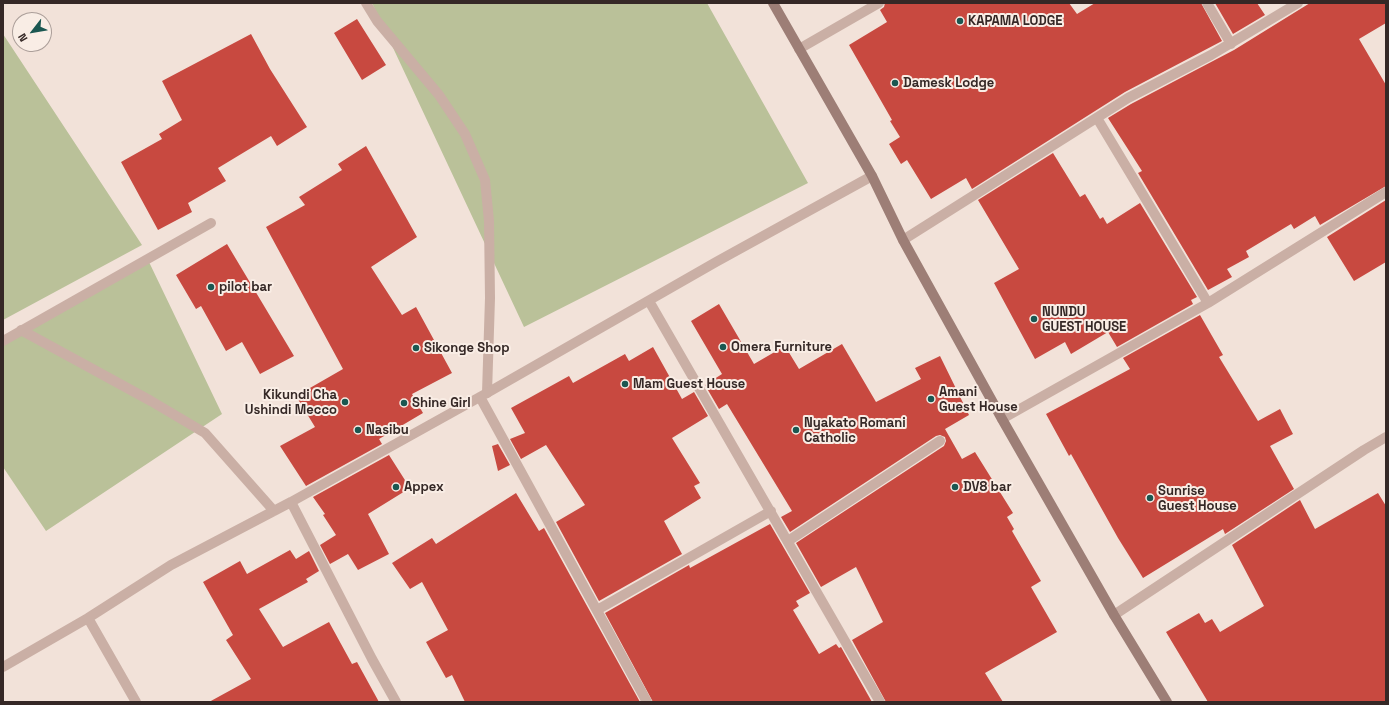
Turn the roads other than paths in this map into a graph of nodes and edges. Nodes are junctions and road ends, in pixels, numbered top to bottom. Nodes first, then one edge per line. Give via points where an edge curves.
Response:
1 (366, 3) edge
2 (773, 3) edge
3 (879, 3) edge
4 (1207, 3) edge
5 (1298, 3) edge
6 (1231, 44) junction
7 (799, 49) junction
8 (1097, 118) junction
9 (872, 176) junction
10 (1386, 192) edge
11 (211, 223) dead end
12 (903, 240) junction
13 (650, 301) junction
14 (1208, 303) junction
15 (22, 330) junction
16 (3, 341) edge
17 (484, 395) junction
18 (1002, 419) junction
19 (1386, 438) edge
20 (940, 441) dead end
21 (291, 502) junction
22 (274, 511) junction
23 (770, 511) junction
24 (788, 541) junction
25 (597, 610) junction
26 (1114, 614) junction
27 (88, 618) junction
28 (3, 667) edge
29 (136, 702) edge
30 (396, 702) edge
31 (646, 702) edge
32 (880, 702) edge
33 (1167, 702) edge

1 - 17 street via 377,21 439,95 465,134 485,180 489,221 490,298
2 - 7 street
3 - 7 street
4 - 6 street
5 - 6 street
6 - 8 street via 1128,98
7 - 9 street
8 - 12 street
8 - 14 street
9 - 12 street
9 - 13 street
10 - 14 street
11 - 15 street
12 - 18 street
13 - 17 street
13 - 23 street
14 - 18 street
15 - 16 street
15 - 22 street via 205,433
17 - 21 street
17 - 25 street
18 - 26 street
19 - 26 street
20 - 24 street
21 - 22 street
21 - 30 street
22 - 27 street via 171,565
23 - 24 street
23 - 25 street
24 - 32 street
25 - 31 street
26 - 33 street
27 - 28 street
27 - 29 street

